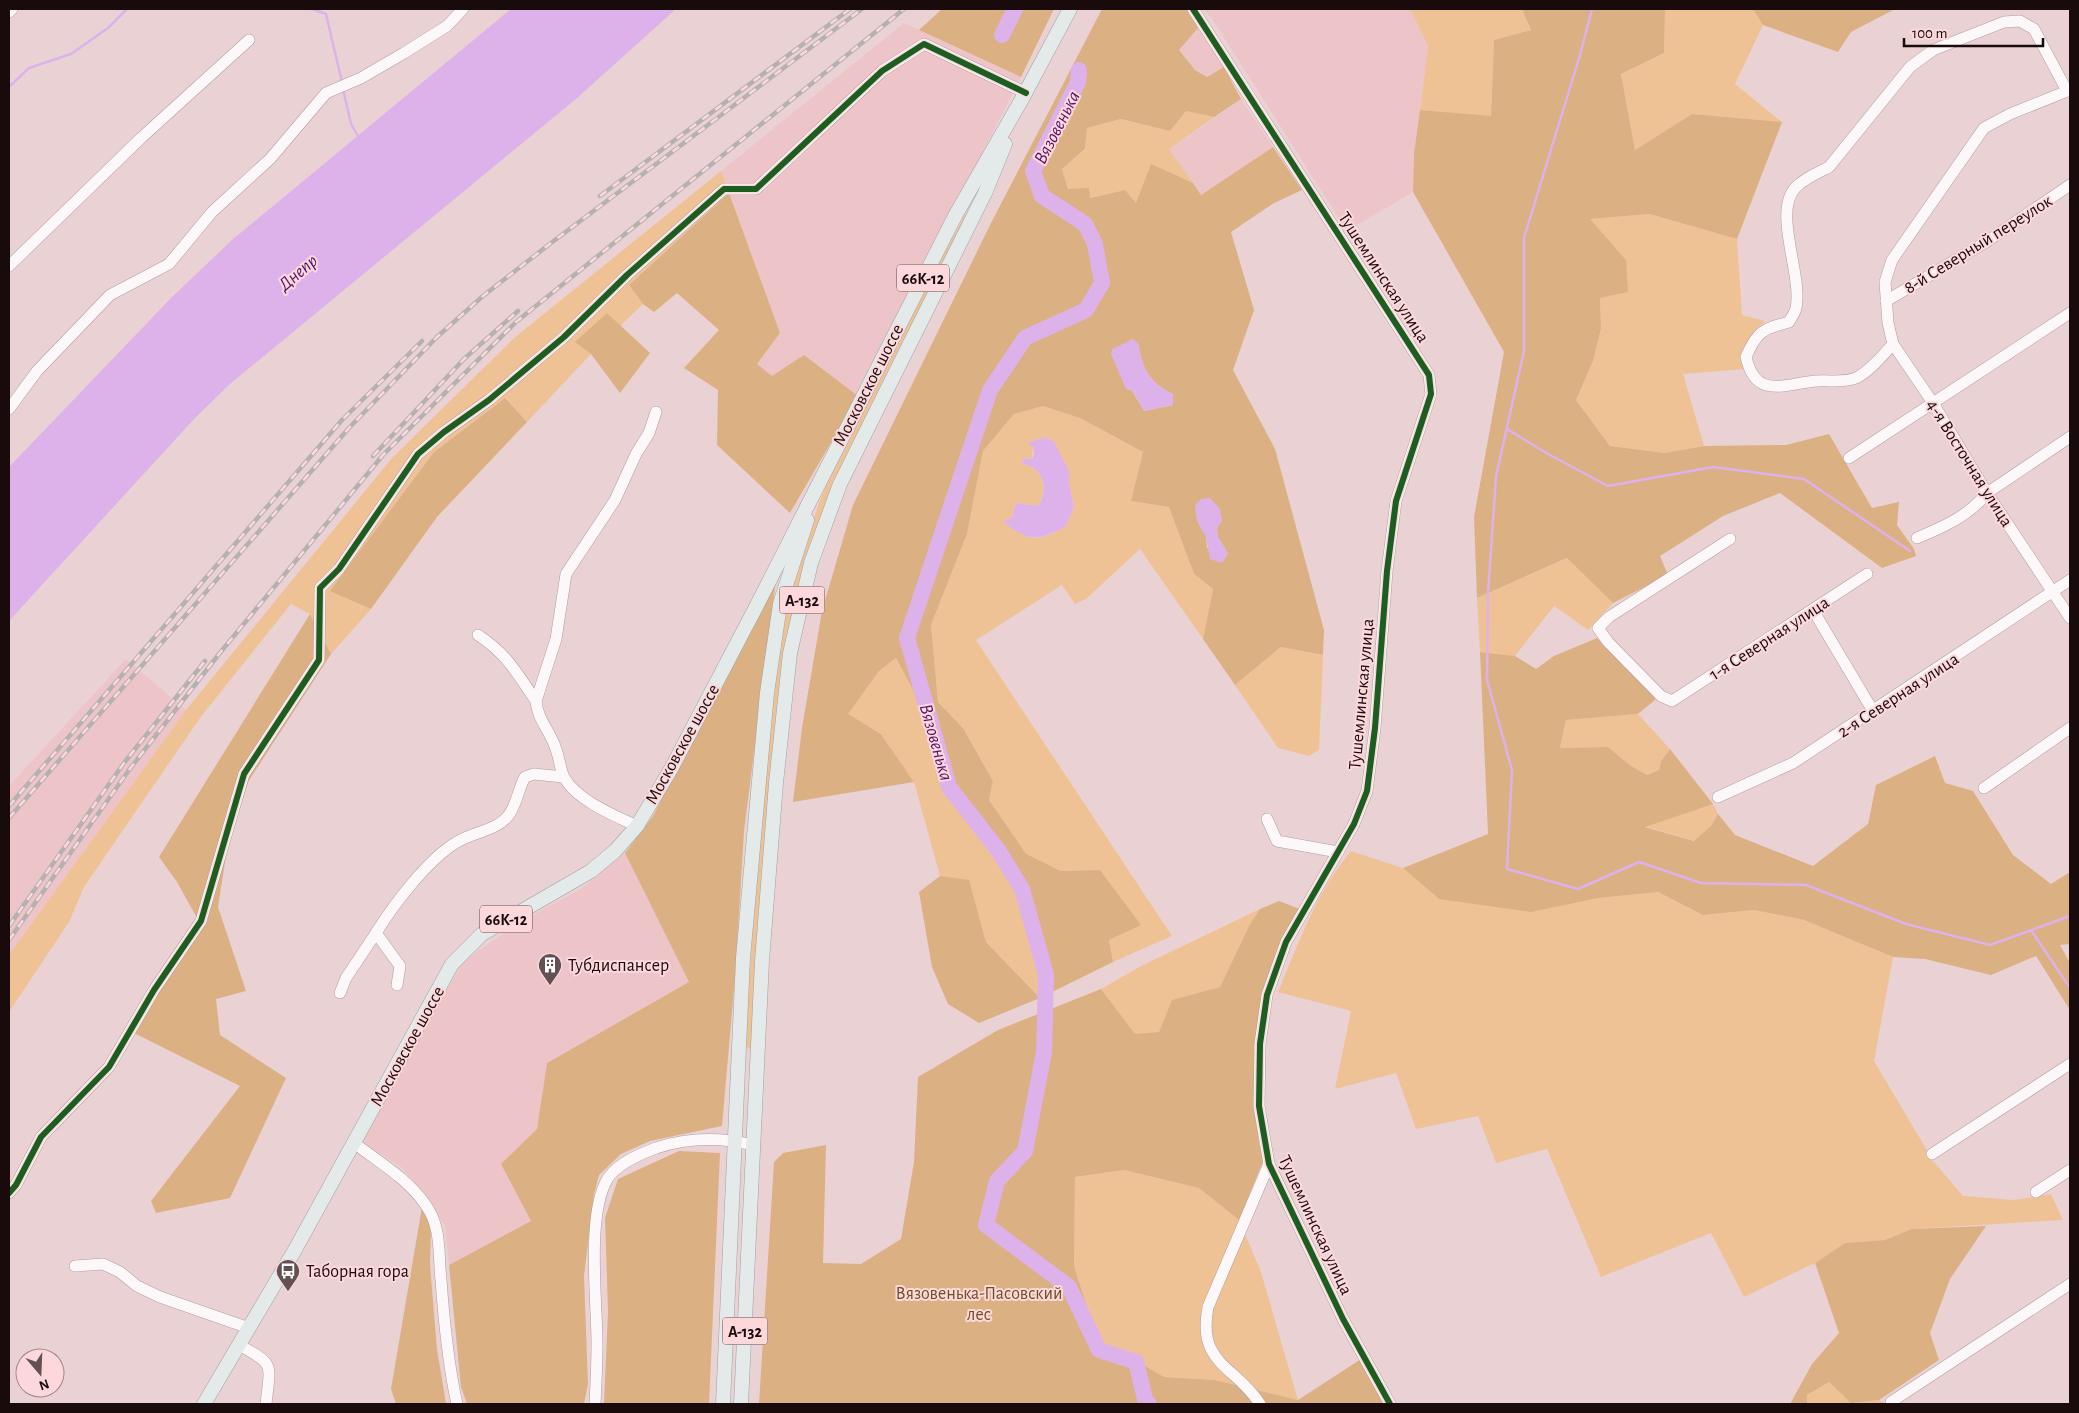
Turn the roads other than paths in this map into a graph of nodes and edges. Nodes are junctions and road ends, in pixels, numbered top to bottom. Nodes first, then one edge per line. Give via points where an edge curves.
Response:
1 (12, 9) edge
2 (463, 9) edge
3 (1070, 9) edge
4 (1193, 9) edge
5 (9, 12) edge
6 (250, 40) dead end
7 (2068, 90) edge
8 (1024, 96) junction
9 (2070, 185) edge
10 (9, 266) edge
11 (1886, 302) junction
12 (2070, 312) edge
13 (1893, 344) junction
14 (1933, 403) junction
15 (9, 409) edge
16 (656, 412) dead end
17 (2070, 437) edge
18 (1849, 458) dead end
19 (829, 460) junction
20 (1987, 493) junction
21 (1917, 538) dead end
22 (1730, 539) dead end
23 (1866, 574) dead end
24 (2070, 580) edge
25 (2053, 592) junction
26 (1813, 610) junction
27 (2070, 618) edge
28 (478, 635) dead end
29 (536, 701) junction
30 (1873, 711) junction
31 (2070, 728) edge
32 (563, 777) junction
33 (1984, 788) dead end
34 (1718, 797) dead end
35 (1267, 819) dead end
36 (637, 826) junction
37 (1338, 852) junction
38 (376, 933) junction
39 (397, 985) dead end
40 (340, 992) dead end
41 (2070, 1064) edge
42 (735, 1140) junction
43 (353, 1142) junction
44 (753, 1145) junction
45 (1932, 1154) dead end
46 (1269, 1164) junction
47 (2070, 1170) edge
48 (2036, 1192) dead end
49 (9, 1193) edge
50 (75, 1266) dead end
51 (2070, 1284) edge
52 (249, 1328) junction
53 (240, 1345) junction
54 (1891, 1402) dead end
55 (204, 1404) edge
56 (266, 1404) edge
57 (458, 1404) edge
58 (595, 1404) edge
59 (723, 1404) edge
60 (741, 1404) edge
61 (1260, 1404) edge
62 (1390, 1404) edge

1 - 5 street
2 - 15 street via 447,26 404,53 326,94 270,159 212,212 169,264 110,295 37,371
3 - 8 main road, Московское шоссе
4 - 37 street, Тушемлинская улица via 1396,321 1429,374 1431,384 1423,423 1396,501 1367,791
6 - 10 street via 141,138
7 - 11 street, 4-я Восточная улица via 1984,128 1892,260 1885,282
7 - 13 street via 2034,29 2020,21 2004,22 1933,50 1910,67 1829,167 1794,188 1786,205 1794,258 1796,308 1789,322 1765,328 1753,340 1746,357 1753,377 1768,386 1782,387 1857,378
8 - 19 main road, Московское шоссе / 66К-12 via 955,216
8 - 44 main road, А-132 via 985,193 840,484 800,604 790,653 776,783 762,961
8 - 49 street via 924,44 882,71 756,189 724,189 626,275 564,337 418,454 340,569 320,588 319,660 244,774 201,921 154,990 109,1067 41,1137
9 - 11 street, 8-й Северный переулок via 1986,242
11 - 13 street, 4-я Восточная улица
12 - 14 street
13 - 14 street, 4-я Восточная улица
14 - 18 street
14 - 20 street, 4-я Восточная улица
16 - 29 street via 649,433 615,500 566,574 556,639
17 - 20 street
19 - 36 main road, Московское шоссе / 66К-12 via 756,607 671,769
19 - 42 main road, А-132 via 790,569 772,652 743,958
20 - 21 street via 1950,524
20 - 25 street, 4-я Восточная улица
22 - 26 street, 1-я Северная улица via 1609,617 1598,628 1661,696 1672,701
23 - 26 street, 1-я Северная улица
24 - 25 street, 2-я Северная улица
25 - 27 street, 4-я Восточная улица
25 - 30 street, 2-я Северная улица
26 - 30 street
28 - 29 street via 499,649 516,668
29 - 32 street via 537,710 560,758
30 - 34 street, 2-я Северная улица via 1793,763
31 - 33 street
32 - 36 street via 600,809
32 - 38 street via 534,774 525,777 508,816 494,826 457,842 444,853 392,908
35 - 37 street via 1277,841
36 - 43 main road, Московское шоссе / 66К-12 via 591,871 482,934 452,964
37 - 46 street, Тушемлинская улица via 1286,942 1268,995 1260,1044 1258,1106
38 - 39 street via 400,966
38 - 40 street
41 - 45 street
42 - 44 street
42 - 58 street via 716,1138 673,1142 630,1160 609,1176 601,1193 594,1262
42 - 59 main road, А-132
43 - 52 main road, Московское шоссе / 66К-12
43 - 57 street via 404,1180 426,1204 438,1229 440,1278 452,1383
44 - 60 main road, А-132
46 - 61 street via 1208,1307 1204,1328 1210,1347 1222,1365
46 - 62 street, Тушемлинская улица via 1343,1319
47 - 48 street
50 - 52 street via 102,1264 160,1297
51 - 54 street
52 - 53 main road, Московское шоссе / 66К-12
53 - 55 main road, Московское шоссе / 66К-12
53 - 56 street via 265,1359 268,1366

